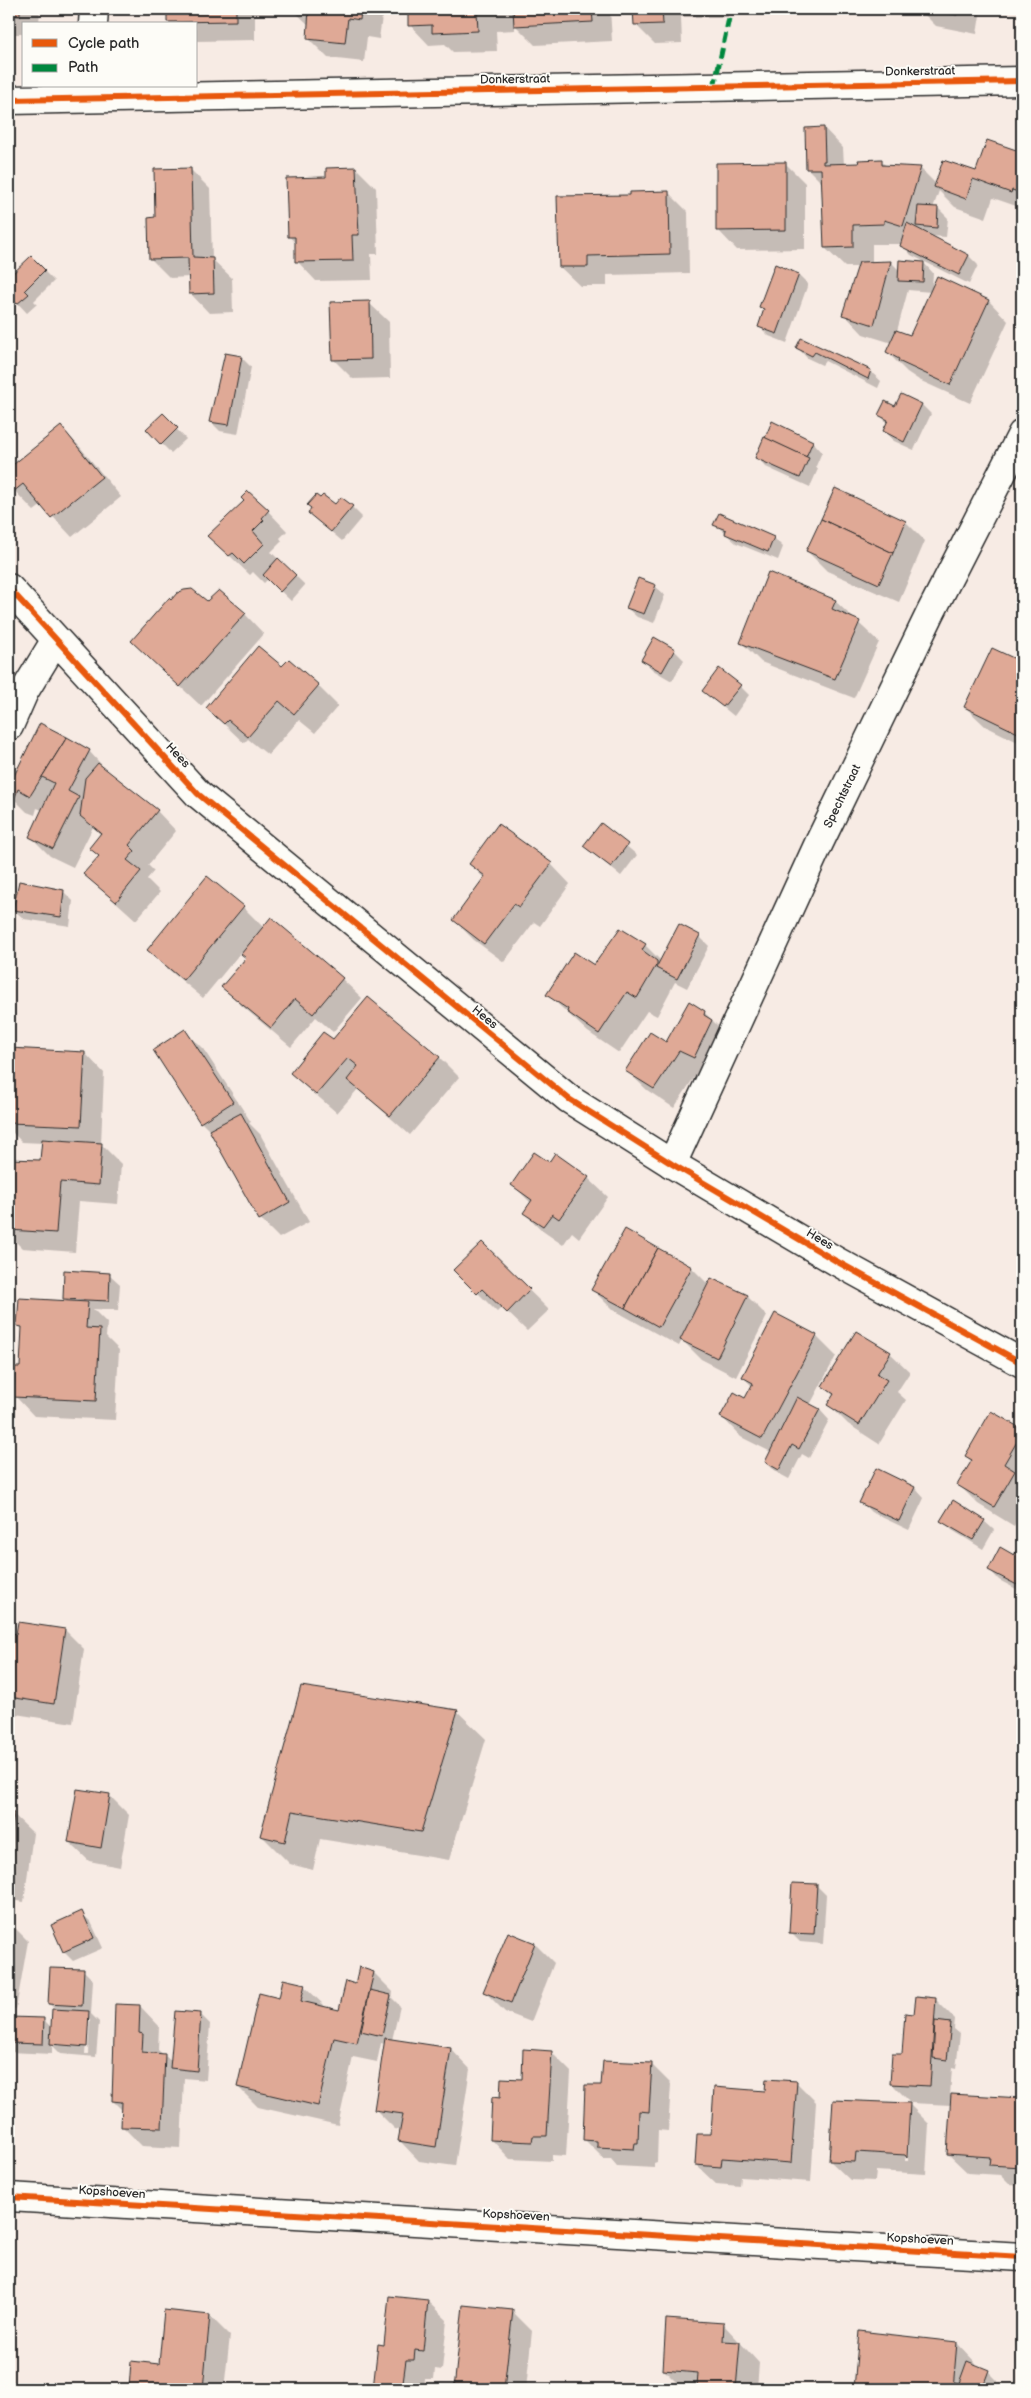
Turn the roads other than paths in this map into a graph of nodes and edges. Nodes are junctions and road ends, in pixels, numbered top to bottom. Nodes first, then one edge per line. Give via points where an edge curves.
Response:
1 (94, 9) edge
2 (93, 22) edge
3 (1022, 81) edge
4 (90, 93) edge
5 (9, 100) edge
6 (1022, 434) edge
7 (9, 588) edge
8 (56, 641) junction
9 (9, 726) edge
10 (672, 1164) junction
11 (1022, 1363) edge
12 (9, 2197) edge
13 (1022, 2257) edge

1 - 2 street
3 - 4 street, Donkerstraat
4 - 5 street, Donkerstraat
6 - 10 street, Spechtstraat via 819,843
7 - 8 street, Hees
8 - 9 street via 24,692
8 - 10 street, Hees via 198,794 569,1099
10 - 11 street, Hees via 836,1261
12 - 13 street, Kopshoeven

